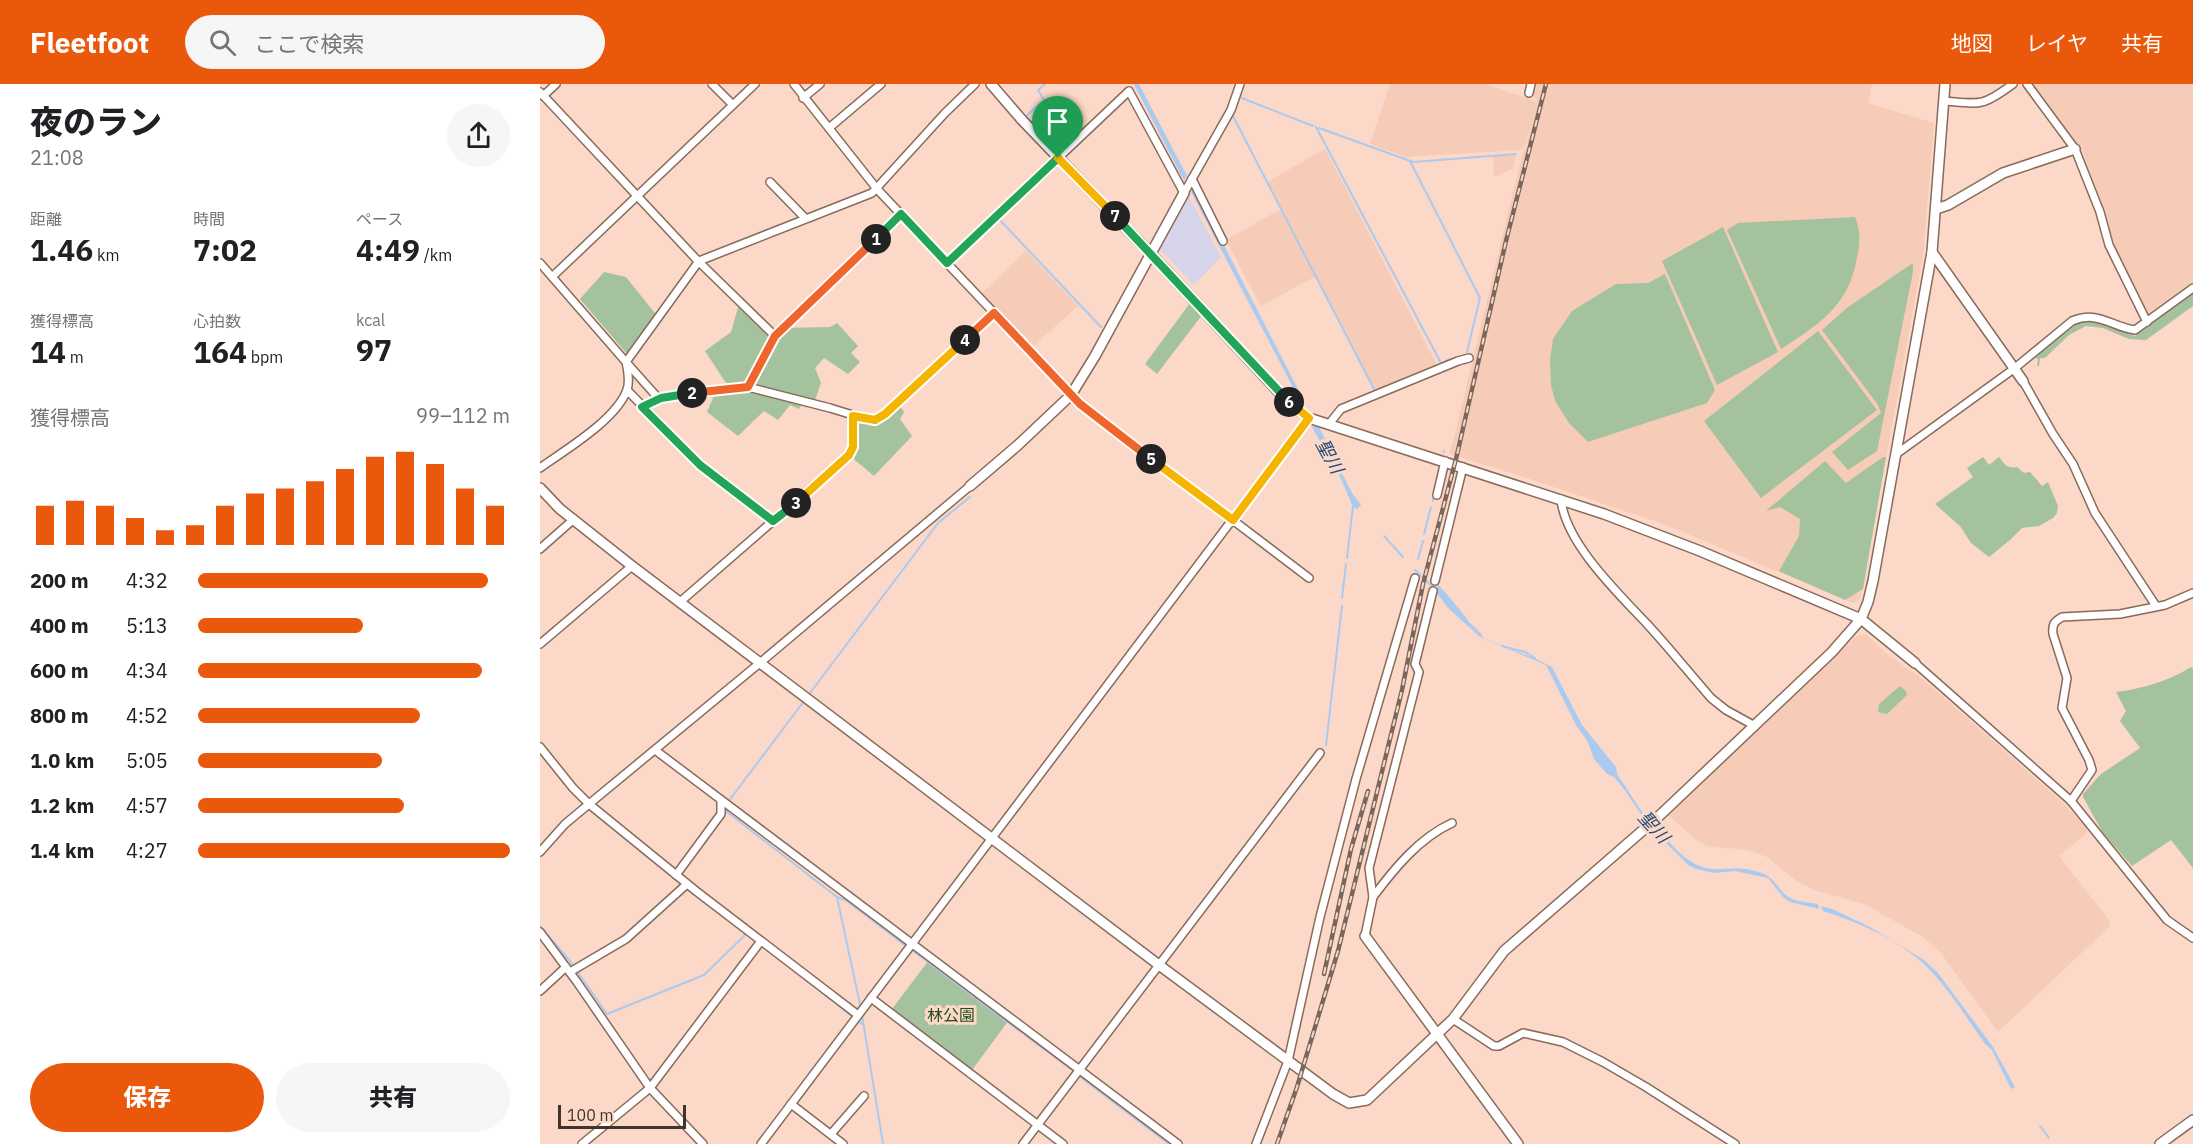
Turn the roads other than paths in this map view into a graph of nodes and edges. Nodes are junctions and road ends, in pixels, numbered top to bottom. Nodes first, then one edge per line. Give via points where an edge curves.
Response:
1 (556, 84) edge
2 (712, 84) edge
3 (755, 84) edge
4 (794, 84) edge
5 (820, 84) edge
6 (881, 84) edge
7 (975, 84) edge
8 (990, 84) edge
9 (1240, 84) edge
10 (1531, 84) edge
11 (1945, 84) edge
12 (2013, 84) edge
13 (2027, 84) edge
14 (1127, 88) edge
15 (1529, 93) dead end
16 (542, 94) edge
17 (803, 98) junction
18 (1944, 101) junction
19 (732, 104) junction
20 (828, 128) junction
21 (2075, 149) junction
22 (1058, 158) junction
23 (770, 182) dead end
24 (1188, 185) junction
25 (877, 189) junction
26 (638, 195) junction
27 (1936, 208) junction
28 (901, 214) junction
29 (805, 218) junction
30 (1223, 241) dead end
31 (1932, 252) junction
32 (1151, 254) junction
33 (699, 261) junction
34 (540, 263) edge
35 (947, 263) junction
36 (553, 276) junction
37 (2193, 288) edge
38 (994, 313) junction
39 (2147, 322) junction
40 (775, 336) junction
41 (1469, 358) dead end
42 (626, 362) junction
43 (2015, 368) junction
44 (2023, 381) joint
45 (748, 387) junction
46 (627, 390) junction
47 (1071, 395) junction
48 (659, 399) junction
49 (642, 407) junction
50 (853, 416) junction
51 (1309, 418) junction
52 (1329, 424) junction
53 (1895, 455) junction
54 (1445, 461) junction
55 (1463, 467) junction
56 (540, 468) edge
57 (970, 486) joint
58 (540, 488) edge
59 (1437, 495) dead end
60 (1561, 500) junction
61 (574, 519) junction
62 (1233, 520) junction
63 (773, 521) junction
64 (540, 549) edge
65 (632, 566) junction
66 (1309, 578) dead end
67 (1415, 578) dead end
68 (1435, 581) dead end
69 (1433, 591) dead end
70 (2193, 593) edge
71 (680, 602) junction
72 (2156, 606) junction
73 (1861, 618) junction
74 (540, 644) edge
75 (761, 662) junction
76 (1915, 663) joint
77 (1755, 726) junction
78 (540, 747) edge
79 (655, 750) junction
80 (1320, 753) dead end
81 (721, 801) junction
82 (2071, 801) junction
83 (589, 804) junction
84 (1452, 823) dead end
85 (992, 837) junction
86 (540, 852) edge
87 (676, 875) junction
88 (687, 884) junction
89 (1373, 897) junction
90 (540, 932) edge
91 (1365, 936) joint
92 (2193, 938) edge
93 (761, 941) junction
94 (911, 944) junction
95 (1159, 965) junction
96 (568, 969) junction
97 (540, 991) edge
98 (871, 998) junction
99 (858, 1015) junction
100 (1453, 1019) junction
101 (1437, 1034) junction
102 (1288, 1061) junction
103 (1079, 1069) junction
104 (650, 1088) junction
105 (864, 1095) dead end
106 (791, 1104) junction
107 (2193, 1120) edge
108 (1037, 1125) junction
109 (831, 1134) junction
110 (582, 1144) edge
111 (703, 1144) edge
112 (761, 1144) edge
113 (843, 1144) edge
114 (1023, 1144) edge
115 (1063, 1144) edge
116 (1178, 1144) edge
117 (1256, 1144) edge
118 (1518, 1144) edge
119 (1735, 1144) edge
120 (2160, 1144) edge

1 - 16 street
2 - 19 street
3 - 19 street
4 - 17 street
5 - 17 street
6 - 20 street
7 - 25 street
8 - 22 street
9 - 24 street via 1231,110
10 - 15 street
11 - 18 street
12 - 18 street via 1980,104
13 - 21 street
14 - 22 street
14 - 24 street
16 - 26 street
17 - 20 street
18 - 27 street
19 - 26 street
20 - 25 street
21 - 27 street via 2003,173
21 - 39 street via 2109,245
22 - 32 street
22 - 35 street
23 - 29 street
24 - 30 street
24 - 32 street
25 - 28 street
25 - 29 street
26 - 33 street
26 - 36 street
27 - 31 street
28 - 35 street
28 - 40 street
29 - 33 street
31 - 43 street
31 - 53 street
32 - 47 street
32 - 51 street via 1287,401
33 - 40 street
33 - 42 street
34 - 36 street
35 - 38 street
36 - 42 street
37 - 39 street
38 - 47 street
38 - 50 street via 885,414 875,420
39 - 43 street via 2132,330 2099,317 2083,316
40 - 45 street
41 - 52 street via 1341,409
42 - 46 street
42 - 48 street
43 - 44 street
43 - 53 street
44 - 72 street via 2073,464 2096,513
45 - 48 street
45 - 50 street
46 - 49 street
46 - 56 street via 607,417
47 - 57 street
47 - 62 street
48 - 49 street
49 - 63 street via 700,465
50 - 63 street via 853,447 849,455
51 - 52 street
51 - 62 street
52 - 54 street
53 - 73 street via 1873,581
54 - 55 street
54 - 59 street
55 - 60 street
55 - 68 street
57 - 75 street
58 - 61 street
60 - 73 street via 1650,531
60 - 77 street via 1584,553 1603,576 1711,698
61 - 64 street
61 - 65 street
62 - 66 street
62 - 85 street
63 - 71 street
65 - 71 street
65 - 74 street
67 - 102 street via 1356,780
69 - 89 street via 1415,664 1419,672 1369,868
70 - 72 street
71 - 75 street
72 - 82 street via 2120,614 2062,617 2052,626 2067,678 2062,708 2092,771
73 - 76 street
73 - 77 street
75 - 79 street
75 - 85 street
76 - 82 street
77 - 100 street via 1504,951
78 - 83 street
79 - 81 street
79 - 83 street
80 - 95 street
81 - 87 street via 721,814
81 - 94 street
82 - 92 street via 2166,920
83 - 86 street
83 - 87 street
84 - 89 street via 1439,829 1395,868
85 - 94 street
85 - 95 street
87 - 88 street
88 - 93 street
88 - 96 street via 627,939
89 - 91 street
90 - 96 street
91 - 101 street
93 - 99 street
93 - 104 street
94 - 98 street
94 - 103 street
95 - 102 street
95 - 103 street
96 - 97 street
96 - 104 street
98 - 99 street
98 - 108 street
99 - 106 street
100 - 101 street
100 - 119 street via 1494,1046 1524,1033 1563,1041 1646,1087
101 - 102 street via 1366,1100 1349,1104
101 - 118 street
102 - 117 street
103 - 108 street
103 - 116 street
104 - 110 street
104 - 111 street
105 - 109 street
106 - 109 street
106 - 112 street
107 - 120 street
108 - 114 street
108 - 115 street
109 - 113 street

